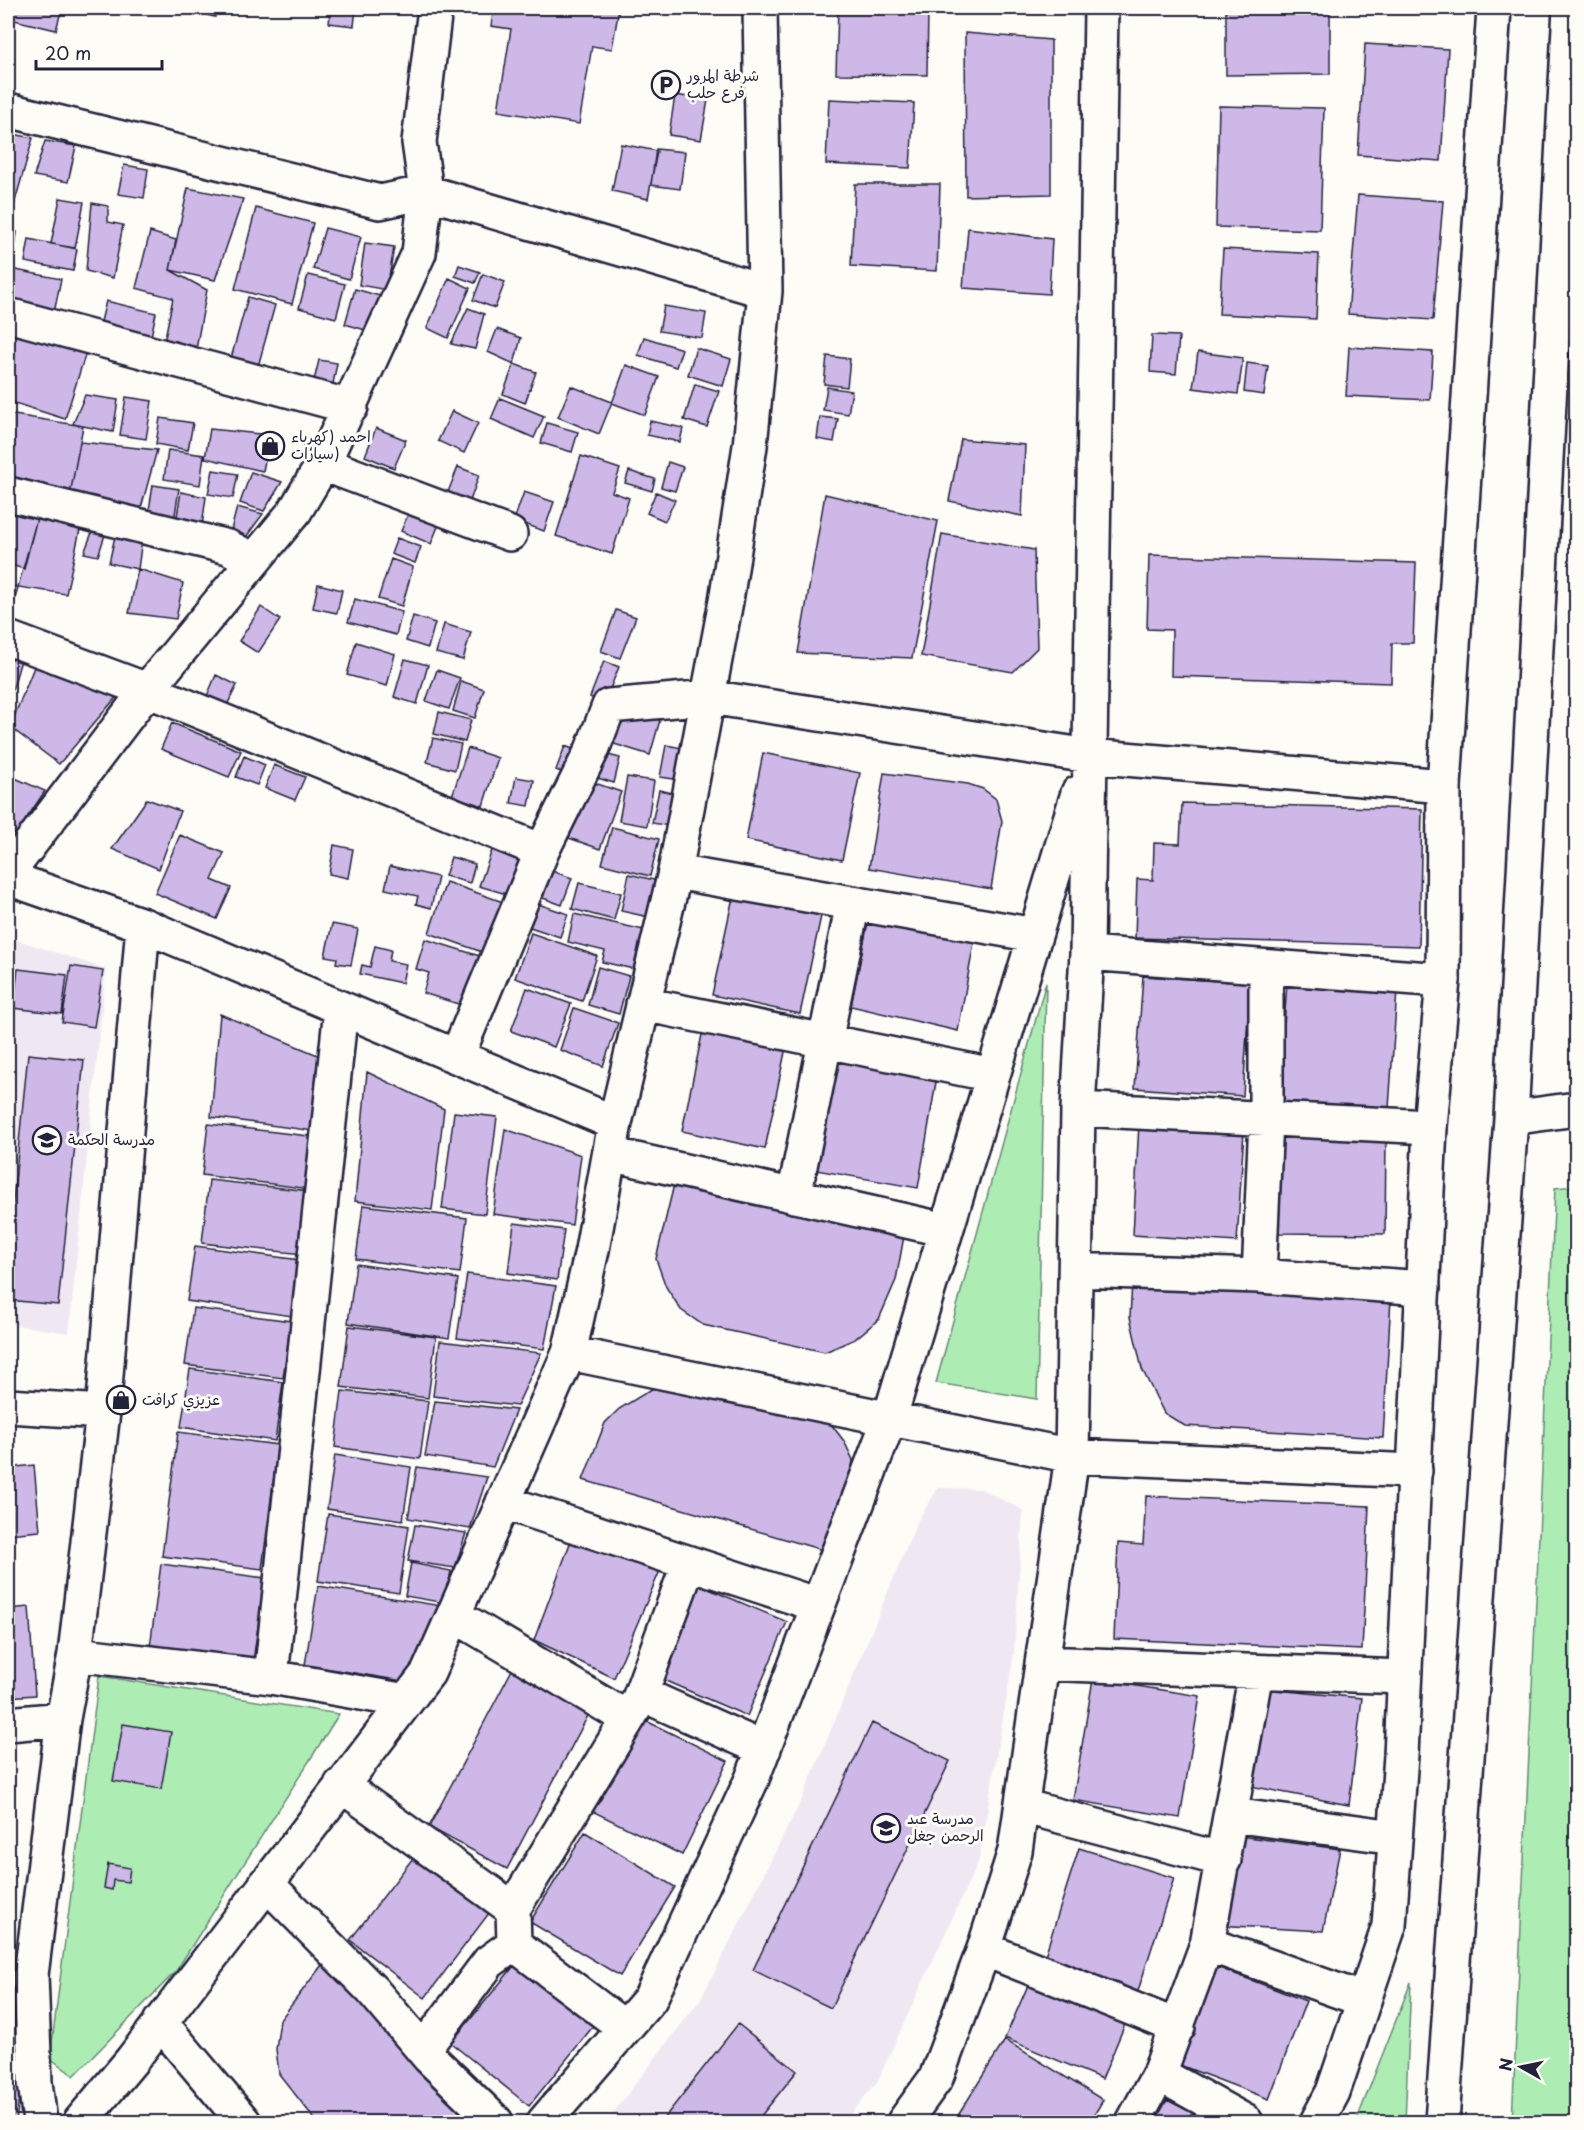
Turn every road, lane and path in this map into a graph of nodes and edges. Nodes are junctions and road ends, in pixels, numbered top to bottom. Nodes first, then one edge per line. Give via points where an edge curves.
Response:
1 (435, 8) edge
2 (760, 8) edge
3 (1101, 8) edge
4 (1494, 8) edge
5 (1570, 8) edge
6 (8, 110) edge
7 (426, 192) junction
8 (765, 291) junction
9 (8, 315) edge
10 (351, 407) junction
11 (323, 464) junction
12 (8, 494) edge
13 (510, 534) dead end
14 (253, 560) junction
15 (8, 638) edge
16 (147, 690) junction
17 (709, 698) junction
18 (1089, 756) junction
19 (1444, 786) junction
20 (542, 851) junction
21 (675, 872) junction
22 (8, 873) edge
23 (8, 878) edge
24 (853, 903) junction
25 (143, 925) junction
26 (1035, 935) junction
27 (1087, 953) junction
28 (1266, 968) junction
29 (1443, 980) junction
30 (643, 1004) junction
31 (341, 1008) junction
32 (825, 1041) junction
33 (457, 1056) junction
34 (993, 1075) junction
35 (1078, 1109) junction
36 (1574, 1109) edge
37 (1511, 1118) junction
38 (1266, 1119) junction
39 (615, 1123) junction
40 (1430, 1127) junction
41 (610, 1154) junction
42 (794, 1196) junction
43 (946, 1230) junction
44 (1076, 1270) junction
45 (1259, 1276) junction
46 (1423, 1288) junction
47 (569, 1353) junction
48 (8, 1406) edge
49 (104, 1412) junction
50 (889, 1420) junction
51 (1072, 1456) junction
52 (1415, 1471) junction
53 (503, 1502) junction
54 (689, 1563) junction
55 (819, 1605) junction
56 (454, 1615) junction
57 (75, 1654) junction
58 (1042, 1663) junction
59 (1256, 1672) junction
60 (271, 1677) junction
61 (1403, 1677) junction
62 (406, 1701) junction
63 (637, 1704) junction
64 (63, 1719) junction
65 (8, 1724) edge
66 (764, 1749) junction
67 (341, 1785) junction
68 (1022, 1806) junction
69 (1232, 1815) junction
70 (1395, 1837) junction
71 (1224, 1860) junction
72 (266, 1883) junction
73 (513, 1909) junction
74 (514, 1944) junction
75 (1207, 1944) junction
76 (984, 1949) junction
77 (19, 1980) edge
78 (1364, 2000) junction
79 (160, 2022) junction
80 (1178, 2026) junction
81 (626, 2028) junction
82 (423, 2050) junction
83 (1159, 2074) junction
84 (40, 2122) edge
85 (80, 2122) edge
86 (244, 2122) edge
87 (496, 2122) edge
88 (544, 2122) edge
89 (904, 2122) edge
90 (1132, 2122) edge
91 (1246, 2122) edge
92 (1317, 2122) edge
93 (1442, 2122) edge

1 - 7 street via 419,142
2 - 8 street
3 - 18 street
4 - 19 street
5 - 37 street
6 - 7 street via 380,202
7 - 8 street
7 - 10 street via 419,253
8 - 17 street via 750,446
9 - 10 street
10 - 11 street
11 - 13 street
11 - 14 street via 295,511
12 - 14 street via 228,547
14 - 16 street
15 - 16 street
16 - 20 street
16 - 22 street
17 - 18 street
17 - 20 street via 609,706 592,750
17 - 21 street
18 - 19 street
18 - 26 street
18 - 27 street
19 - 29 street
20 - 33 street
21 - 24 street
21 - 30 street
23 - 25 street
24 - 26 street
24 - 32 street
25 - 31 street
25 - 49 street
26 - 34 street
27 - 28 street
27 - 35 street
28 - 29 street
28 - 38 street
29 - 40 street
30 - 32 street
30 - 39 street
31 - 33 street
31 - 60 street
32 - 34 street
32 - 42 street
33 - 39 street
34 - 43 street
35 - 38 street
35 - 44 street
36 - 37 street
37 - 93 street
38 - 40 street
38 - 45 street
39 - 41 street
40 - 46 street
41 - 42 street
41 - 47 street
42 - 43 street
43 - 50 street
44 - 45 street
44 - 51 street
45 - 46 street
46 - 52 street
47 - 50 street
47 - 53 street
48 - 49 street
49 - 57 street
50 - 51 street
50 - 55 street
51 - 52 street
51 - 58 street
52 - 61 street
53 - 54 street
53 - 56 street
54 - 55 street
54 - 63 street
55 - 66 street
56 - 62 street via 428,1673
56 - 63 street via 622,1715
57 - 60 street
57 - 64 street
58 - 59 street
58 - 68 street
59 - 61 street
59 - 69 street
60 - 62 street
61 - 70 street
62 - 67 street
63 - 66 street via 648,1697
63 - 73 street
64 - 65 street
64 - 77 street
66 - 81 street via 651,1999
67 - 72 street
67 - 73 street
68 - 71 street
68 - 76 street via 1015,1851
69 - 70 street
69 - 71 street
70 - 78 street via 1389,1926
71 - 75 street
72 - 79 street
72 - 82 street via 372,1990
73 - 74 street
74 - 81 street
74 - 82 street via 489,1962
75 - 78 street
75 - 80 street
76 - 80 street
76 - 89 street via 936,2078
77 - 84 street
78 - 92 street via 1333,2092
79 - 85 street
79 - 86 street
80 - 83 street
81 - 88 street
82 - 87 street
83 - 90 street
83 - 91 street

